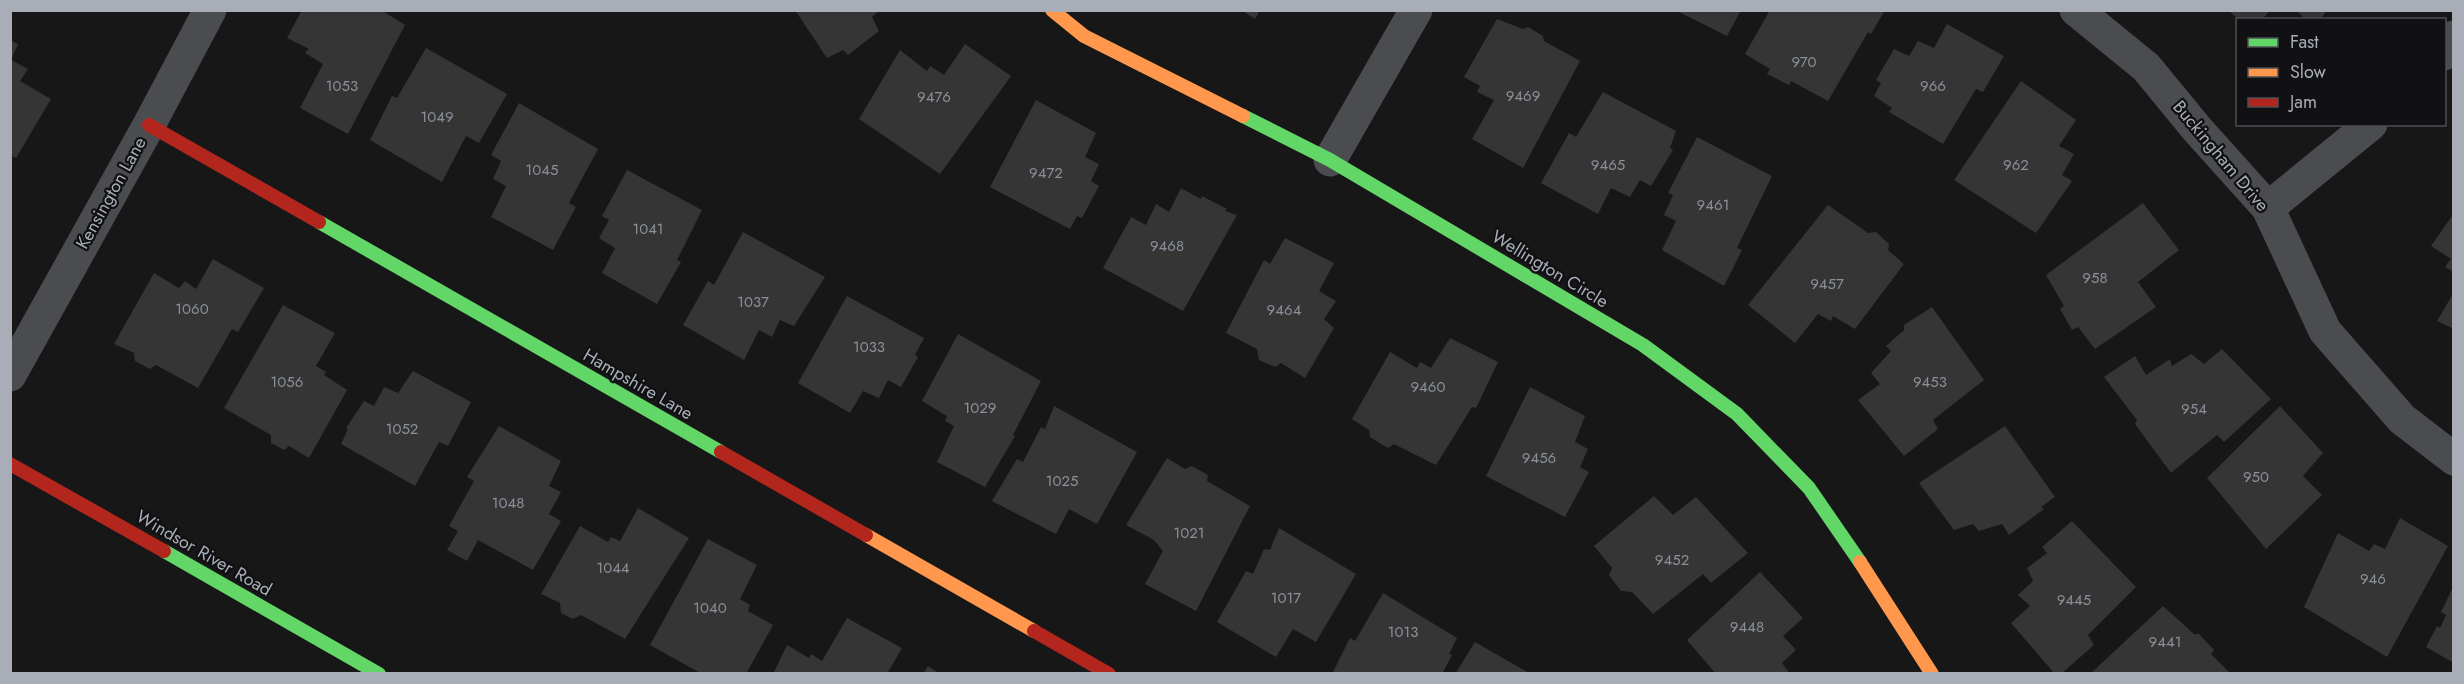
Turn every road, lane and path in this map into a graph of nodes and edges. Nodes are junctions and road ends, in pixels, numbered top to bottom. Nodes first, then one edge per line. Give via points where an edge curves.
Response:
1 (210, 10) edge
2 (1053, 10) edge
3 (1416, 10) edge
4 (2076, 10) edge
5 (2454, 37) edge
6 (2446, 52) edge
7 (149, 125) junction
8 (2369, 126) edge
9 (1329, 160) junction
10 (2268, 208) junction
11 (10, 375) edge
12 (2454, 459) edge
13 (10, 464) edge
14 (379, 674) edge
15 (1109, 674) edge
16 (1932, 674) edge

1 - 7 street, Kensington Lane
2 - 9 street, Wellington Circle via 1084,36
3 - 9 street
4 - 10 street, Buckingham Drive via 2146,67
5 - 6 street
7 - 11 street, Kensington Lane
7 - 15 street, Hampshire Lane
8 - 10 street
9 - 16 street, Wellington Circle via 1643,345 1737,414 1809,488
10 - 12 street, Buckingham Drive via 2325,331 2402,419
13 - 14 street, Windsor River Road

